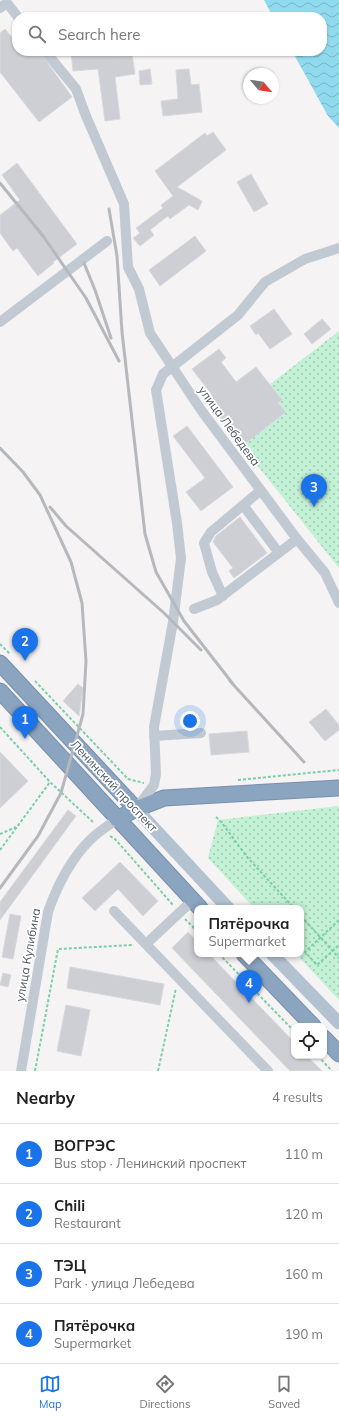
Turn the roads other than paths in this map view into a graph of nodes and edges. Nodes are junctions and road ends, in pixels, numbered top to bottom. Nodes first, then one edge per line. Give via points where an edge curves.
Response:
1 (0, 8) edge
2 (14, 12) edge
3 (49, 56) edge
4 (108, 241) dead end
5 (339, 248) edge
6 (0, 322) edge
7 (171, 366) junction
8 (260, 491) junction
9 (243, 505) junction
10 (297, 539) junction
11 (279, 552) junction
12 (223, 596) junction
13 (339, 603) edge
14 (194, 609) dead end
15 (0, 663) edge
16 (0, 691) edge
17 (201, 733) dead end
18 (154, 736) junction
19 (339, 788) edge
20 (136, 809) junction
21 (117, 819) junction
22 (197, 904) edge
23 (225, 905) edge
24 (194, 906) edge
25 (114, 911) dead end
26 (146, 944) junction
27 (247, 957) edge
28 (275, 957) edge
29 (309, 1023) edge
30 (339, 1024) edge
31 (327, 1041) edge
32 (339, 1054) edge
33 (20, 1071) edge
34 (268, 1071) edge

1 - 2 street via 7,3
3 - 7 street, улица Лебедева via 76,89 124,204 128,267 138,289 148,328
4 - 6 street
5 - 7 street via 305,259 265,282 238,315
7 - 8 street, улица Лебедева
7 - 18 street via 163,374 156,390 180,558 175,611
8 - 9 street
8 - 10 street, улица Лебедева
9 - 11 street
9 - 12 street via 211,532 204,543 212,572
10 - 11 street
10 - 13 street, улица Лебедева via 325,573
11 - 12 street
12 - 14 street
15 - 20 highway, Ленинский проспект
16 - 21 highway, Ленинский проспект
17 - 18 street
18 - 20 street via 154,785
19 - 20 highway via 164,798
20 - 21 highway
20 - 23 main road, Ленинский проспект
21 - 22 highway, Ленинский проспект
21 - 33 street, улица Кулибина via 90,840 75,859 60,881 48,912
24 - 26 street via 180,913
25 - 26 street
26 - 34 street
27 - 29 highway
28 - 30 main road
31 - 32 highway

